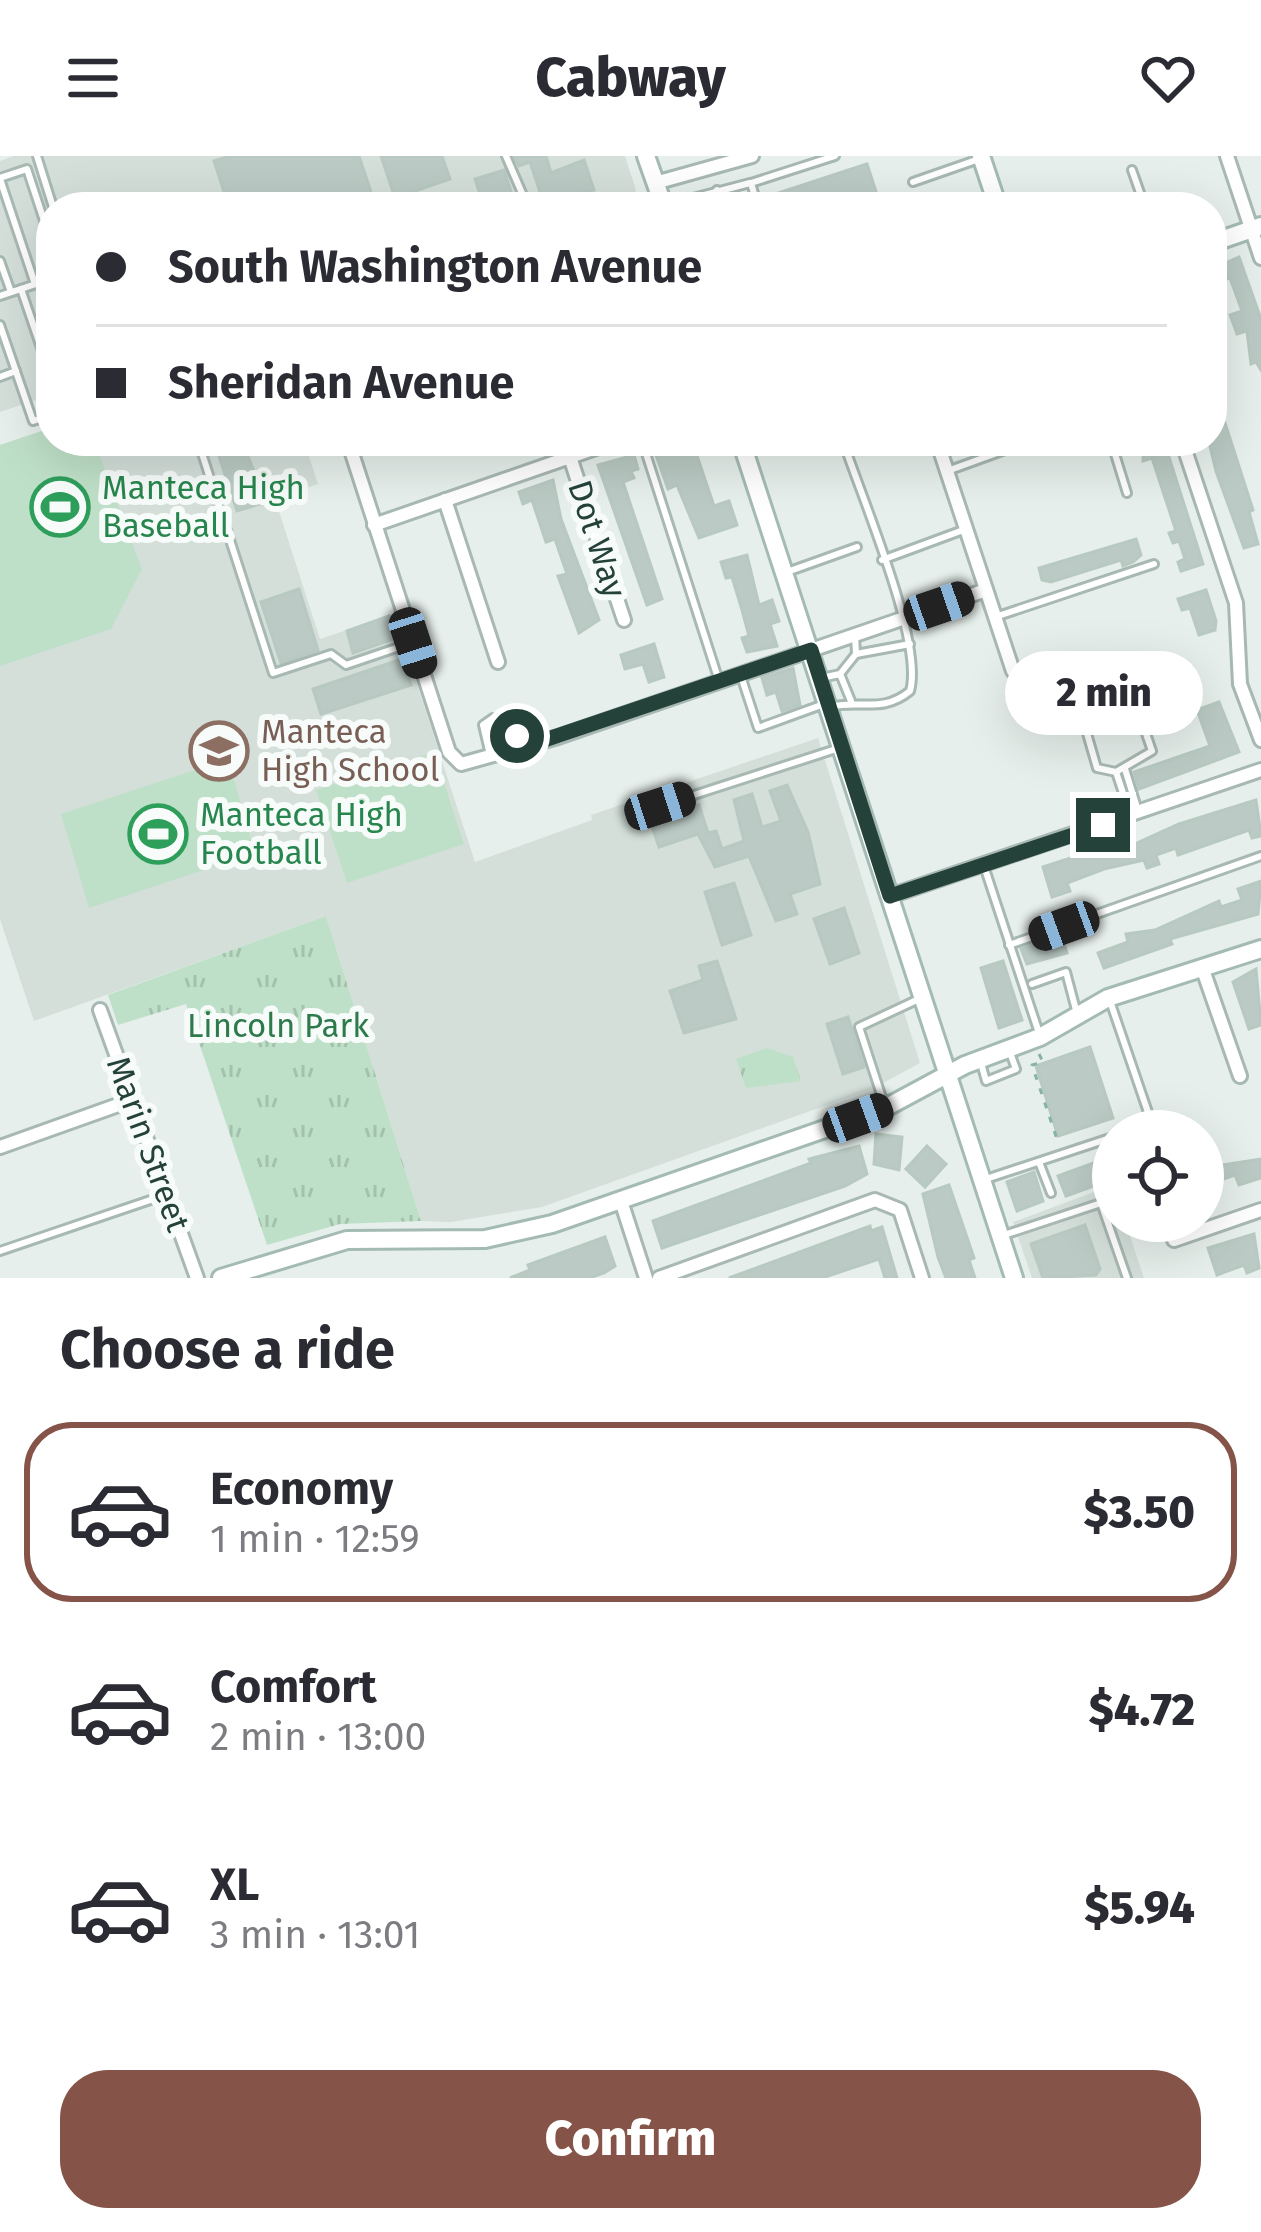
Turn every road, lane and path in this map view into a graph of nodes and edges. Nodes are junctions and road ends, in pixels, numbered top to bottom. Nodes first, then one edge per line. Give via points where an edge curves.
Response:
1 (37, 156) edge
2 (506, 156) edge
3 (646, 156) edge
4 (835, 156) edge
5 (1227, 156) edge
6 (748, 157) edge
7 (982, 157) edge
8 (1132, 170) dead end
9 (0, 178) edge
10 (913, 182) dead end
11 (656, 183) junction
12 (751, 183) junction
13 (717, 190) joint
14 (48, 192) edge
15 (522, 192) edge
16 (659, 192) edge
17 (711, 192) edge
18 (754, 192) edge
19 (993, 192) edge
20 (1140, 192) edge
21 (36, 196) edge
22 (1256, 228) edge
23 (1227, 238) edge
24 (1261, 257) edge
25 (0, 261) edge
26 (35, 284) joint
27 (21, 289) junction
28 (11, 292) junction
29 (0, 296) edge
30 (0, 325) edge
31 (36, 333) edge
32 (3, 343) edge
33 (16, 371) junction
34 (0, 377) edge
35 (36, 420) edge
36 (203, 456) edge
37 (353, 456) edge
38 (573, 456) edge
39 (647, 456) edge
40 (746, 456) edge
41 (848, 456) edge
42 (942, 456) edge
43 (988, 456) edge
44 (1116, 456) edge
45 (1187, 456) edge
46 (570, 457) junction
47 (946, 471) junction
48 (1127, 494) dead end
49 (446, 500) junction
50 (374, 525) junction
51 (966, 529) junction
52 (857, 548) dead end
53 (882, 560) junction
54 (1154, 564) dead end
55 (783, 574) junction
56 (986, 590) junction
57 (995, 617) junction
58 (902, 619) junction
59 (624, 620) dead end
60 (854, 635) junction
61 (413, 643) junction
62 (910, 644) junction
63 (811, 650) junction
64 (856, 654) junction
65 (498, 662) dead end
66 (1013, 671) dead end
67 (740, 674) junction
68 (840, 674) junction
69 (820, 678) junction
70 (719, 681) junction
71 (851, 701) junction
72 (828, 705) junction
73 (1261, 740) edge
74 (842, 747) junction
75 (521, 748) junction
76 (491, 758) junction
77 (1125, 769) junction
78 (1261, 770) edge
79 (1115, 772) junction
80 (660, 806) dead end
81 (1135, 814) junction
82 (1261, 856) edge
83 (984, 866) junction
84 (890, 896) junction
85 (1009, 946) junction
86 (1261, 949) edge
87 (1204, 970) junction
88 (1032, 984) dead end
89 (922, 998) junction
90 (1108, 998) junction
91 (100, 1010) dead end
92 (1077, 1013) junction
93 (1040, 1045) junction
94 (948, 1075) junction
95 (1240, 1076) dead end
96 (132, 1100) junction
97 (885, 1108) junction
98 (1147, 1110) edge
99 (1057, 1138) dead end
100 (1092, 1144) edge
101 (0, 1147) edge
102 (1039, 1162) junction
103 (982, 1180) junction
104 (1051, 1193) dead end
105 (165, 1195) junction
106 (621, 1201) junction
107 (1261, 1210) edge
108 (1224, 1223) edge
109 (1000, 1236) junction
110 (0, 1251) edge
111 (197, 1278) edge
112 (221, 1278) edge
113 (646, 1278) edge
114 (659, 1278) edge
115 (922, 1278) edge
116 (1014, 1278) edge
117 (1126, 1278) edge

1 - 14 lane
2 - 15 lane
3 - 11 street
4 - 12 lane
5 - 22 street
6 - 11 street
7 - 10 lane
7 - 19 street
8 - 20 lane
9 - 21 lane via 27,169
9 - 26 lane
11 - 16 street
12 - 13 lane
12 - 18 lane
13 - 17 lane
22 - 23 street
22 - 24 street
25 - 28 lane
26 - 27 lane
27 - 28 lane
27 - 31 lane
28 - 29 lane
30 - 32 lane
32 - 33 lane
33 - 34 lane
33 - 35 lane
36 - 61 lane via 273,673 331,654 346,665
37 - 50 street
38 - 46 street
39 - 70 lane
40 - 55 street
41 - 53 lane
42 - 47 street
43 - 47 lane
44 - 48 lane
45 - 73 street via 1236,603 1240,684
46 - 49 street
46 - 59 street, Dot Way
47 - 51 street
49 - 50 street
49 - 65 street
50 - 61 street
51 - 53 lane
51 - 56 street
52 - 55 lane
53 - 58 lane
54 - 57 lane
55 - 63 street
56 - 57 street
56 - 58 street
57 - 66 street
58 - 60 street
58 - 62 lane
60 - 63 street
60 - 64 lane
61 - 76 street via 445,741 461,764
62 - 64 lane
62 - 71 lane via 910,692 874,708
63 - 67 street
63 - 69 street
64 - 68 lane
67 - 70 street
67 - 72 lane via 758,728
68 - 69 lane
68 - 71 lane
69 - 72 street
70 - 75 street
71 - 72 lane
72 - 74 street
74 - 80 lane
74 - 84 street
75 - 76 street
75 - 76 lane via 511,723 493,718 483,732
77 - 79 lane
77 - 79 lane via 1152,751 1122,664 1072,685 1097,768
77 - 81 lane
78 - 81 street
79 - 81 lane
81 - 83 street
82 - 85 lane
83 - 84 street
83 - 85 lane
84 - 89 street
85 - 93 lane
86 - 87 street
87 - 90 street
87 - 95 street
88 - 92 lane via 1066,972
89 - 94 street
89 - 97 lane via 859,1027
90 - 92 street
90 - 98 lane
91 - 96 street, Marin Street
92 - 93 street
93 - 94 street via 1009,1048
93 - 99 path via 1042,1061 1032,1065
94 - 97 street
94 - 103 street
96 - 101 street
96 - 105 street, Marin Street
97 - 106 street
100 - 102 lane
102 - 103 lane
102 - 104 lane
103 - 109 street
105 - 110 lane
105 - 111 street, Marin Street
106 - 112 street via 505,1237 326,1244
106 - 113 street
107 - 108 street
109 - 116 street
109 - 117 lane via 1101,1203
114 - 115 street via 875,1200 900,1210

